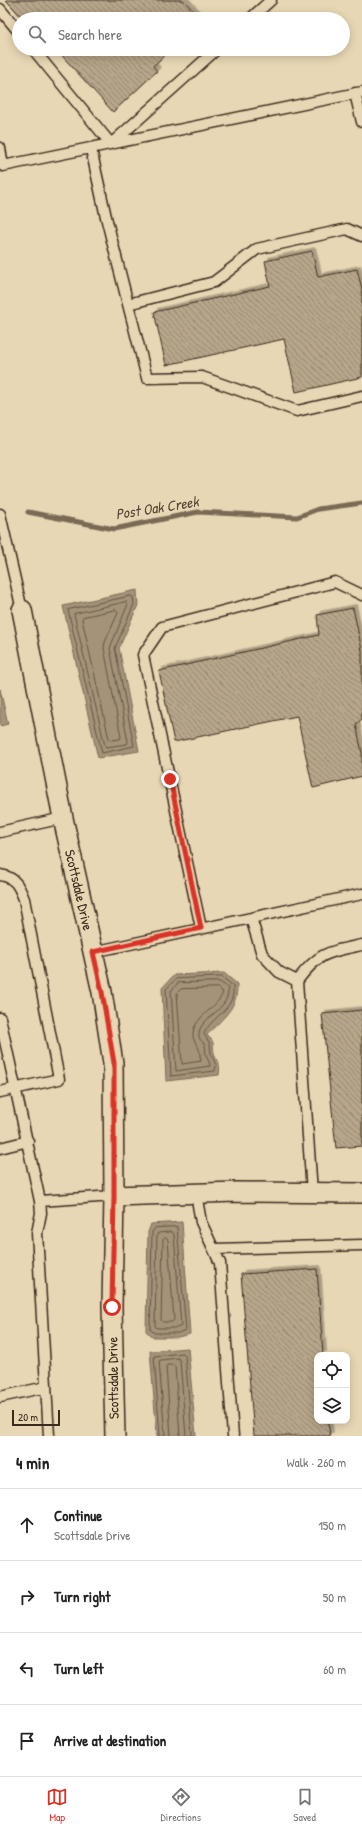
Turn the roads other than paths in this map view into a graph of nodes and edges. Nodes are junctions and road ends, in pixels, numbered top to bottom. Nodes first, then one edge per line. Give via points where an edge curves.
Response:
1 (271, 0) edge
2 (0, 9) edge
3 (258, 12) edge
4 (12, 24) edge
5 (39, 56) edge
6 (209, 56) edge
7 (359, 93) edge
8 (362, 122) edge
9 (112, 144) junction
10 (0, 148) edge
11 (91, 149) junction
12 (362, 236) edge
13 (128, 304) junction
14 (362, 396) edge
15 (0, 514) edge
16 (362, 595) edge
17 (22, 610) joint
18 (63, 818) junction
19 (0, 832) edge
20 (0, 875) edge
21 (362, 894) edge
22 (251, 918) junction
23 (201, 928) junction
24 (362, 945) edge
25 (93, 952) junction
26 (297, 980) junction
27 (0, 1018) edge
28 (16, 1088) junction
29 (0, 1092) edge
30 (28, 1141) junction
31 (0, 1148) edge
32 (312, 1192) junction
33 (362, 1193) edge
34 (196, 1194) junction
35 (114, 1196) junction
36 (40, 1201) junction
37 (362, 1245) edge
38 (215, 1249) junction
39 (46, 1387) junction
40 (0, 1397) edge
41 (48, 1436) edge
42 (115, 1436) edge
43 (233, 1436) edge

1 - 3 lane
2 - 4 lane
5 - 9 lane
6 - 9 lane
7 - 8 lane
7 - 9 lane
9 - 11 lane
10 - 11 lane via 3,166
11 - 13 lane
12 - 13 lane via 347,229 256,249 214,282
13 - 14 lane via 147,378 202,377 297,411
15 - 17 lane
16 - 23 lane via 336,582 162,626 143,655
17 - 18 street, Scottsdale Drive
18 - 19 lane
18 - 25 street, Scottsdale Drive
20 - 28 lane via 8,876 18,884 24,900 59,1079
21 - 22 lane
22 - 23 lane
22 - 26 lane via 262,954 279,972
23 - 25 lane
24 - 26 lane via 326,953 308,965
25 - 35 street, Scottsdale Drive via 114,1063
26 - 32 lane
27 - 28 lane
28 - 29 lane
28 - 30 lane
30 - 31 lane
30 - 36 lane
32 - 33 street
32 - 34 street
34 - 35 street
34 - 38 lane via 201,1222
35 - 36 lane
35 - 42 street, Scottsdale Drive via 112,1307
36 - 39 lane via 41,1213 36,1233
37 - 38 lane
38 - 43 lane via 220,1263
39 - 40 lane
39 - 41 lane

